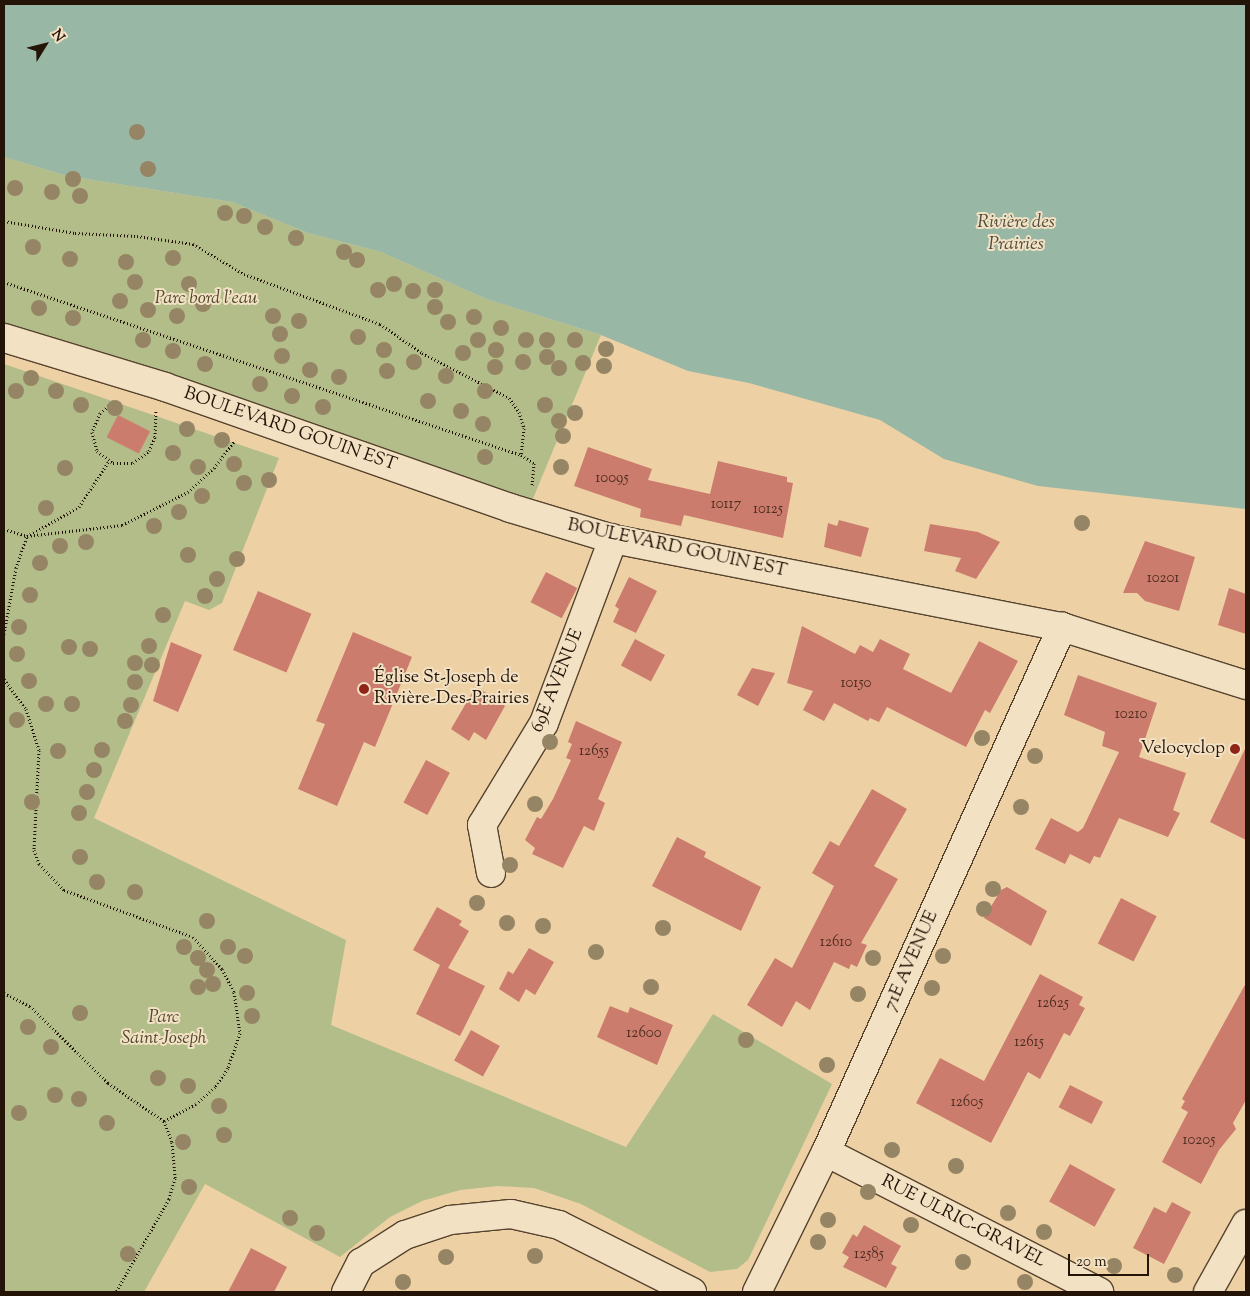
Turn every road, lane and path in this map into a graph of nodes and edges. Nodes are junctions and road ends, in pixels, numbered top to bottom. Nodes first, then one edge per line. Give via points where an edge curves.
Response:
1 (4, 221) edge
2 (4, 282) edge
3 (4, 338) edge
4 (119, 398) dead end
5 (156, 410) dead end
6 (236, 437) dead end
7 (521, 455) junction
8 (110, 461) junction
9 (527, 513) junction
10 (4, 529) edge
11 (27, 536) junction
12 (614, 539) junction
13 (4, 609) edge
14 (8, 615) junction
15 (1062, 627) junction
16 (4, 634) edge
17 (4, 679) edge
18 (1246, 685) edge
19 (491, 873) dead end
20 (4, 993) edge
21 (164, 1121) junction
22 (826, 1152) junction
23 (1246, 1224) edge
24 (116, 1292) edge
25 (346, 1292) edge
26 (692, 1292) edge
27 (757, 1292) edge
28 (1099, 1292) edge
29 (1208, 1292) edge

1 - 7 path via 193,244 244,274 380,324 422,353 509,398 519,412 524,428
2 - 7 path
3 - 9 street, BOULEVARD GOUIN EST via 165,386
4 - 8 path via 100,413 92,432 97,451
5 - 8 path via 155,437 149,451 133,463
6 - 11 path via 214,468 188,492 153,512 122,525
7 - 9 path via 534,463
8 - 11 path via 79,507
9 - 12 street, BOULEVARD GOUIN EST
10 - 11 path
11 - 14 path via 16,568
12 - 15 street, BOULEVARD GOUIN EST
12 - 19 street, 69E AVENUE via 544,723 482,825
13 - 14 path
14 - 16 path
15 - 18 street, BOULEVARD GOUIN EST
15 - 22 street, 71E AVENUE
17 - 21 path via 26,709 39,750 34,850 38,864 64,890 193,937 222,969 234,992 240,1033 228,1068 196,1104
20 - 21 path via 30,1006 108,1083
21 - 24 path via 172,1142 175,1178 169,1199
22 - 27 street, 71E AVENUE
22 - 28 street, RUE ULRIC-GRAVEL
23 - 29 street
25 - 26 street via 361,1263 405,1235 450,1220 511,1214 559,1225

